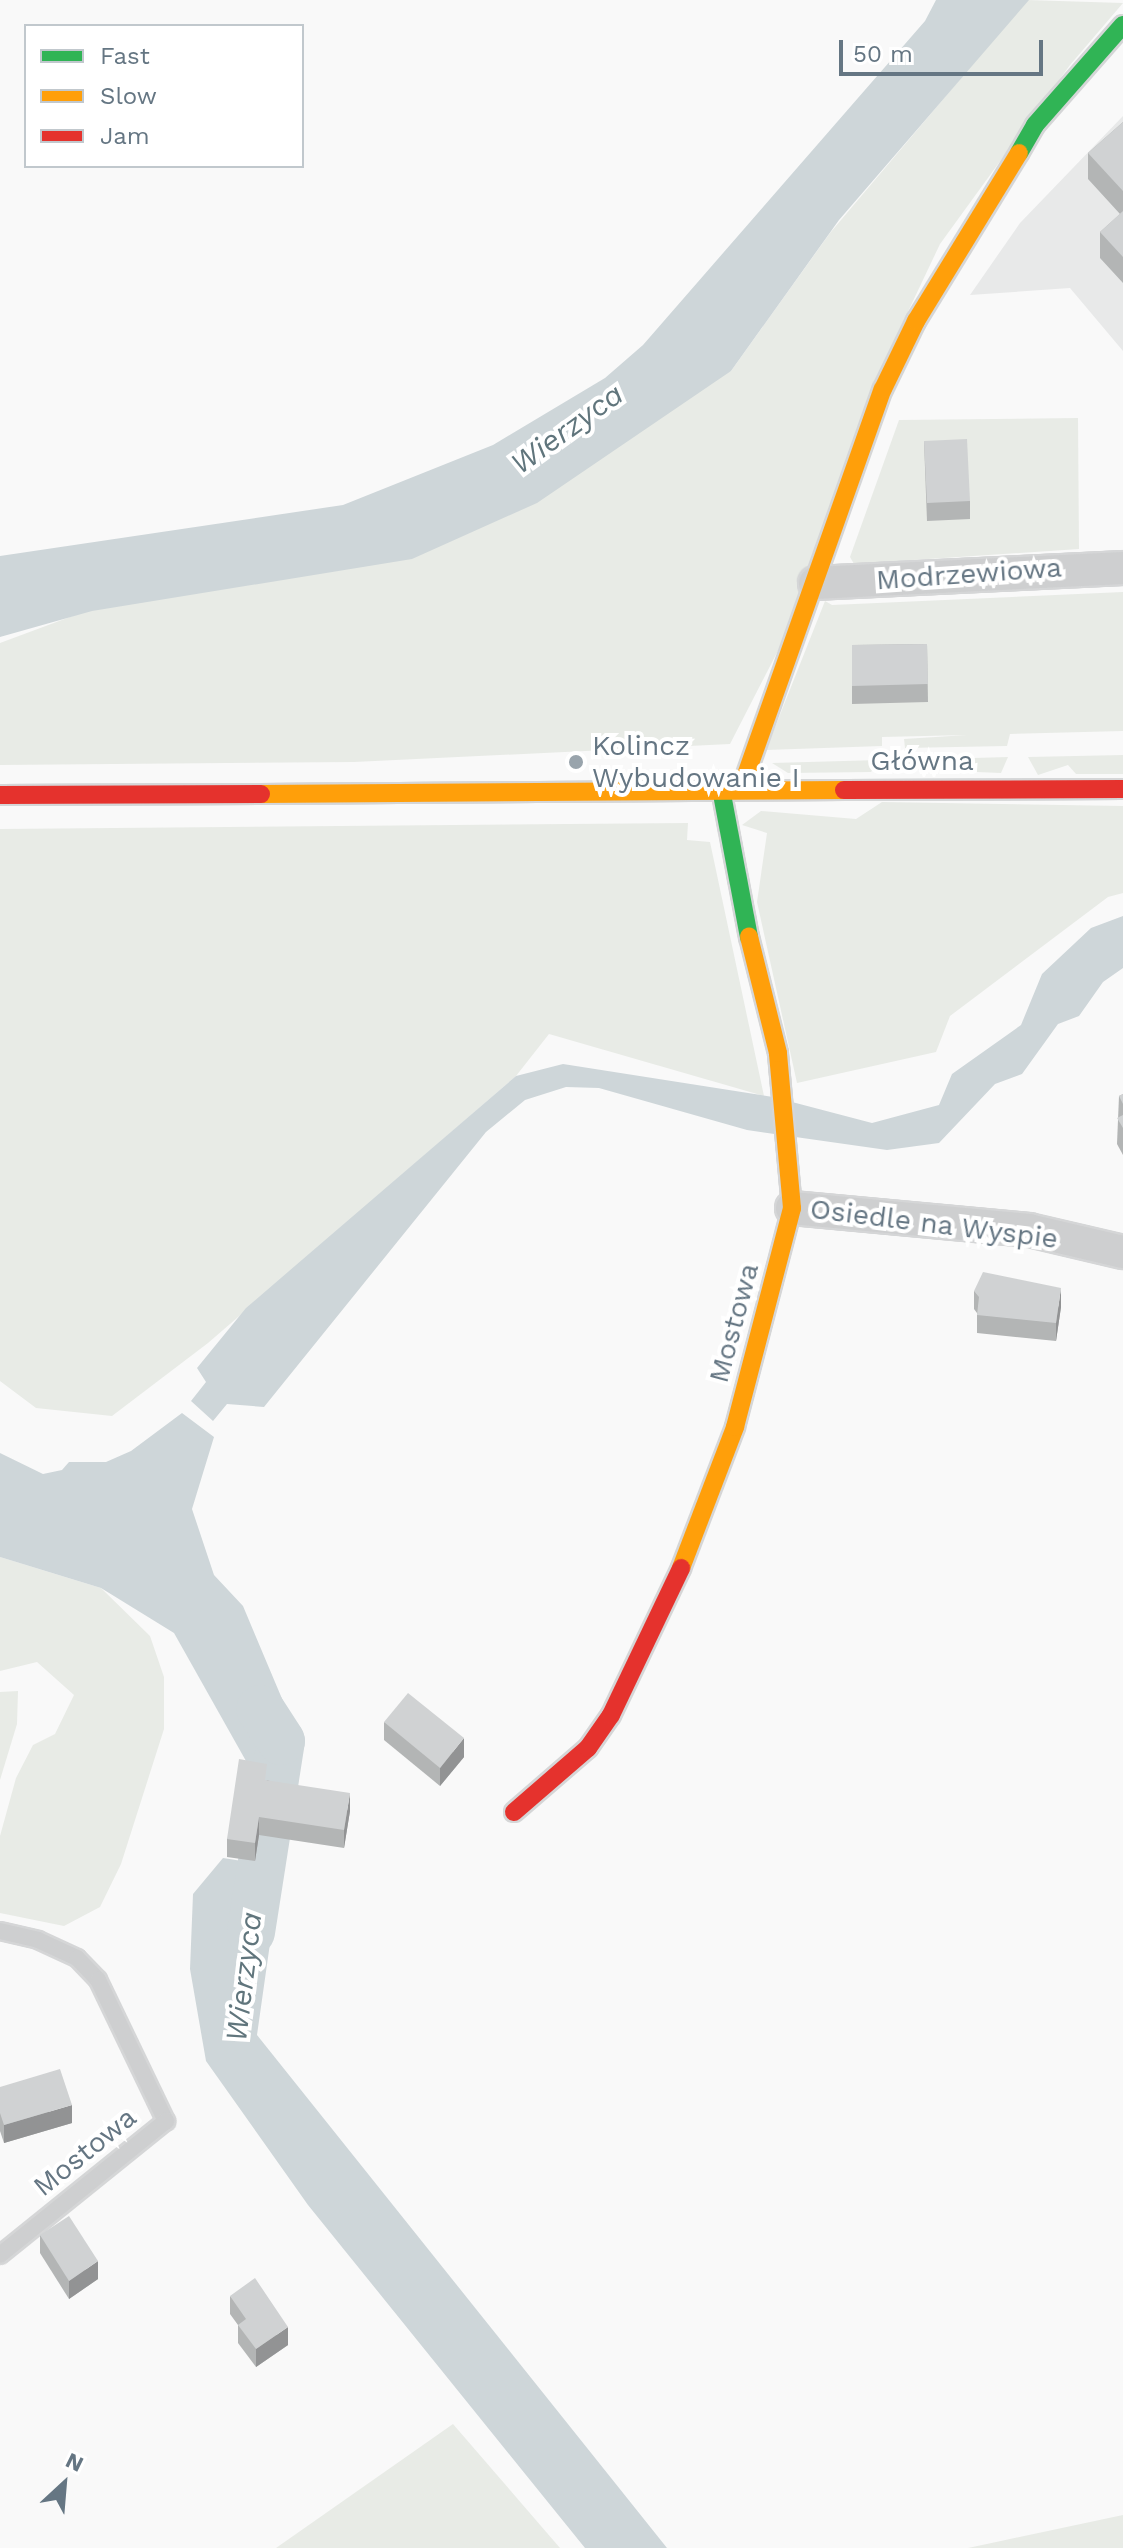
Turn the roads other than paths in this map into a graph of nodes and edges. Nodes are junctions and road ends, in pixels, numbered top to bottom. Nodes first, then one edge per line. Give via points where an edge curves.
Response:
1 (1123, 25) edge
2 (1123, 568) edge
3 (815, 583) junction
4 (721, 789) junction
5 (741, 789) junction
6 (1123, 789) edge
7 (0, 795) edge
8 (792, 1208) junction
9 (1123, 1252) edge
10 (514, 1812) dead end
11 (0, 1931) edge
12 (0, 2255) edge

1 - 3 street via 1035,125 969,242 916,321 883,389
2 - 3 street, Modrzewiowa
3 - 5 street
4 - 5 street, Główna
4 - 7 street, Główna
4 - 8 street, Mostowa via 745,921 778,1053
5 - 6 street, Główna
8 - 9 street, Osiedle na Wyspie via 1029,1230
8 - 10 street, Mostowa via 735,1427 667,1605 611,1715 588,1748
11 - 12 lane, Mostowa via 38,1940 77,1958 98,1980 166,2121

